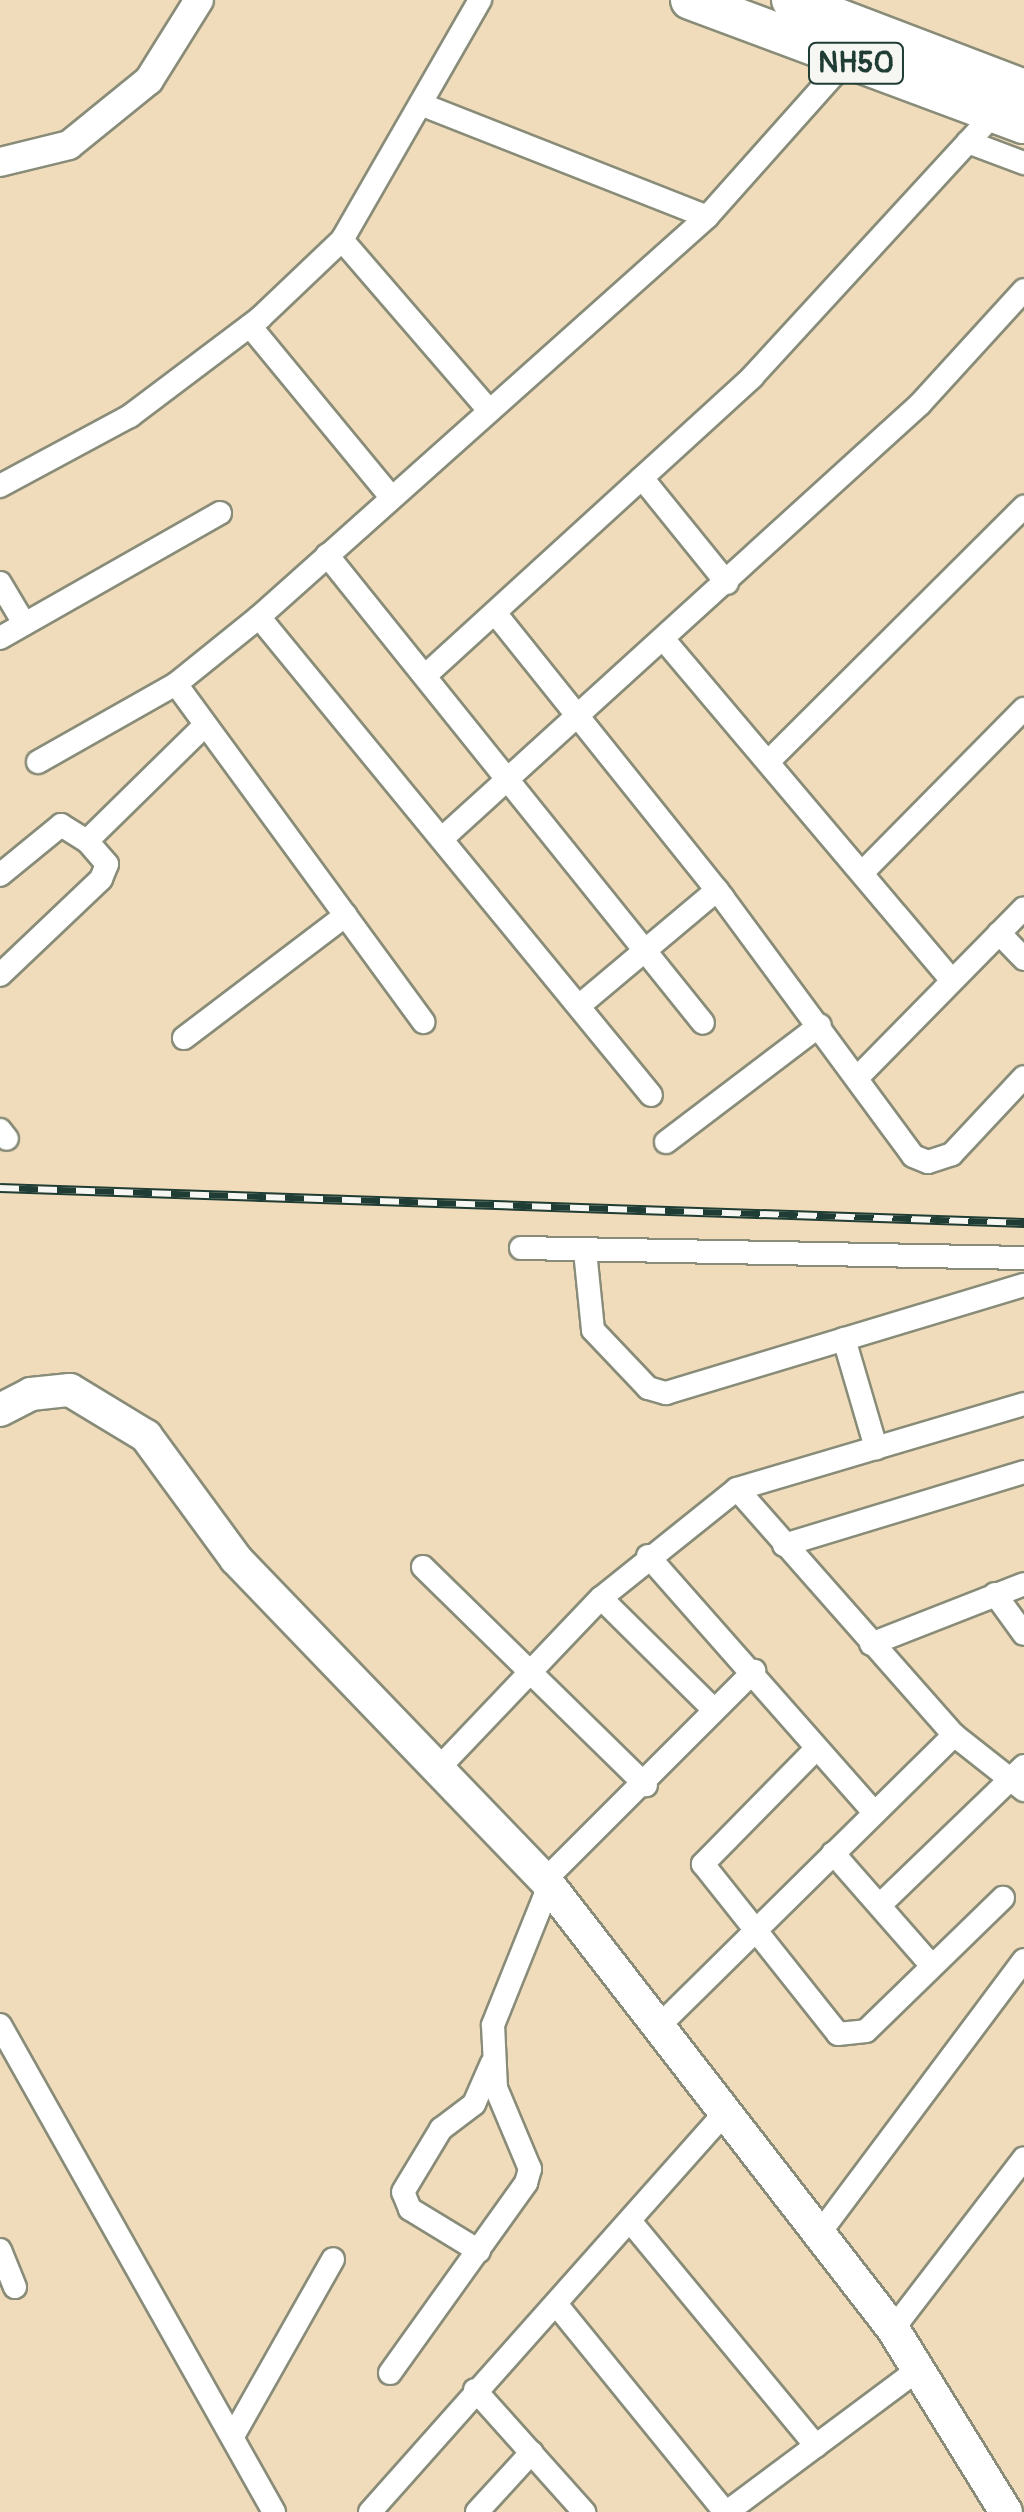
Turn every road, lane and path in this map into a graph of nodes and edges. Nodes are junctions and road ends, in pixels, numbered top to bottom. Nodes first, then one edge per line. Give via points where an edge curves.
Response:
1 (199, 0) edge
2 (480, 0) edge
3 (690, 0) edge
4 (791, 0) edge
5 (873, 30) junction
6 (847, 60) junction
7 (1024, 89) edge
8 (423, 105) junction
9 (1009, 119) edge
10 (968, 142) junction
11 (0, 162) edge
12 (1024, 163) edge
13 (707, 217) junction
14 (342, 240) junction
15 (1024, 290) edge
16 (250, 326) junction
17 (488, 409) junction
18 (642, 478) junction
19 (0, 486) edge
20 (391, 497) junction
21 (1024, 507) edge
22 (220, 513) dead end
23 (327, 555) junction
24 (0, 583) edge
25 (727, 583) junction
26 (495, 613) junction
27 (259, 617) junction
28 (22, 620) junction
29 (0, 638) edge
30 (664, 641) junction
31 (426, 675) junction
32 (176, 684) junction
33 (1024, 708) edge
34 (581, 720) junction
35 (202, 727) junction
36 (770, 760) junction
37 (38, 762) dead end
38 (507, 784) junction
39 (446, 835) junction
40 (87, 841) junction
41 (863, 872) junction
42 (0, 875) edge
43 (717, 890) junction
44 (1024, 908) edge
45 (346, 916) junction
46 (999, 933) junction
47 (646, 950) junction
48 (1024, 959) edge
49 (0, 975) edge
50 (951, 980) junction
51 (580, 1005) junction
52 (423, 1022) dead end
53 (703, 1024) dead end
54 (820, 1025) junction
55 (184, 1038) dead end
56 (860, 1076) junction
57 (1024, 1077) edge
58 (650, 1095) dead end
59 (666, 1142) dead end
60 (521, 1248) dead end
61 (585, 1251) junction
62 (1024, 1258) edge
63 (1024, 1285) edge
64 (844, 1340) junction
65 (1024, 1404) edge
66 (0, 1410) edge
67 (876, 1448) junction
68 (1024, 1472) edge
69 (737, 1489) junction
70 (784, 1544) junction
71 (648, 1556) junction
72 (423, 1567) dead end
73 (1024, 1584) edge
74 (995, 1594) junction
75 (601, 1598) junction
76 (1024, 1634) edge
77 (870, 1644) junction
78 (534, 1670) junction
79 (754, 1671) junction
80 (714, 1710) junction
81 (954, 1734) junction
82 (815, 1750) junction
83 (1024, 1766) edge
84 (437, 1770) junction
85 (646, 1786) junction
86 (1016, 1788) edge
87 (872, 1810) junction
88 (833, 1853) junction
89 (547, 1883) junction
90 (1002, 1898) dead end
91 (880, 1905) junction
92 (756, 1933) junction
93 (1024, 1960) edge
94 (932, 1966) junction
95 (0, 2025) edge
96 (658, 2027) junction
97 (491, 2065) junction
98 (724, 2115) junction
99 (1024, 2158) edge
100 (630, 2221) junction
101 (816, 2238) junction
102 (0, 2250) edge
103 (479, 2251) junction
104 (333, 2259) dead end
105 (15, 2287) dead end
106 (556, 2304) junction
107 (893, 2329) junction
108 (916, 2371) junction
109 (390, 2373) dead end
110 (476, 2390) junction
111 (233, 2436) junction
112 (816, 2446) junction
113 (532, 2452) junction
114 (274, 2512) edge
115 (370, 2512) edge
116 (476, 2512) edge
117 (584, 2512) edge
118 (726, 2512) edge
119 (1006, 2512) edge

1 - 11 street via 149,80 69,145
2 - 8 street
3 - 6 highway, NH50
4 - 5 highway, NH50
5 - 6 street
5 - 7 highway, NH50
6 - 9 highway, NH50
6 - 13 street
8 - 13 street
8 - 14 street
9 - 10 street
10 - 12 street
10 - 18 street via 752,377
13 - 17 street
14 - 16 street
14 - 17 street
15 - 25 street via 920,404
16 - 19 street via 130,416
16 - 20 street
17 - 20 street
18 - 25 street
18 - 26 street
20 - 23 street
21 - 36 street
22 - 28 street
23 - 27 street
23 - 31 street
24 - 28 street
25 - 30 street
26 - 31 street
26 - 34 street
27 - 32 street
27 - 39 street
28 - 29 street
30 - 34 street
30 - 36 street
31 - 38 street
32 - 35 street
32 - 37 street
33 - 41 street
34 - 38 street
34 - 43 street
35 - 40 street
35 - 45 street
36 - 41 street
38 - 39 street
38 - 47 street
39 - 51 street
40 - 42 street via 61,825
40 - 49 street via 108,864 101,878
41 - 50 street
43 - 47 street
43 - 54 street
44 - 46 street
45 - 52 street
45 - 55 street
46 - 48 street
46 - 50 street
47 - 51 street
47 - 53 street
50 - 56 street
51 - 58 street
54 - 56 street
54 - 59 street
56 - 57 street via 913,1156 928,1162 978,1131
60 - 61 street
61 - 62 street
61 - 64 street via 586,1317 648,1388 666,1393
63 - 64 street
64 - 67 street
65 - 67 street
66 - 84 main road via 31,1394 70,1390 146,1436 236,1559
67 - 69 street
68 - 70 street
69 - 70 street
69 - 71 street
70 - 77 street
71 - 75 street
71 - 79 street
72 - 78 street
73 - 74 street
74 - 76 street
74 - 77 street
75 - 78 street
75 - 80 street
77 - 81 street
78 - 84 street
78 - 85 street
79 - 80 street
79 - 82 street
80 - 85 street
81 - 86 street
81 - 87 street
82 - 87 street
82 - 92 street via 702,1858
83 - 86 street
84 - 89 main road
85 - 89 street
86 - 91 street
87 - 88 street
88 - 91 street
88 - 92 street
89 - 96 main road
89 - 97 street via 493,2025
90 - 94 street
91 - 94 street
92 - 94 street via 850,2038
92 - 96 street
93 - 101 street
95 - 111 street
96 - 98 main road
97 - 103 street via 530,2169
97 - 103 street via 474,2104 441,2128 402,2192 410,2209
98 - 100 street
98 - 101 main road
99 - 107 street
100 - 106 street
100 - 112 street
101 - 107 main road
102 - 105 street
103 - 109 street
104 - 111 street
106 - 110 street
106 - 118 street
107 - 108 main road
108 - 112 street
108 - 119 main road
110 - 113 street
110 - 115 street
111 - 114 street
112 - 118 street
113 - 116 street
113 - 117 street

